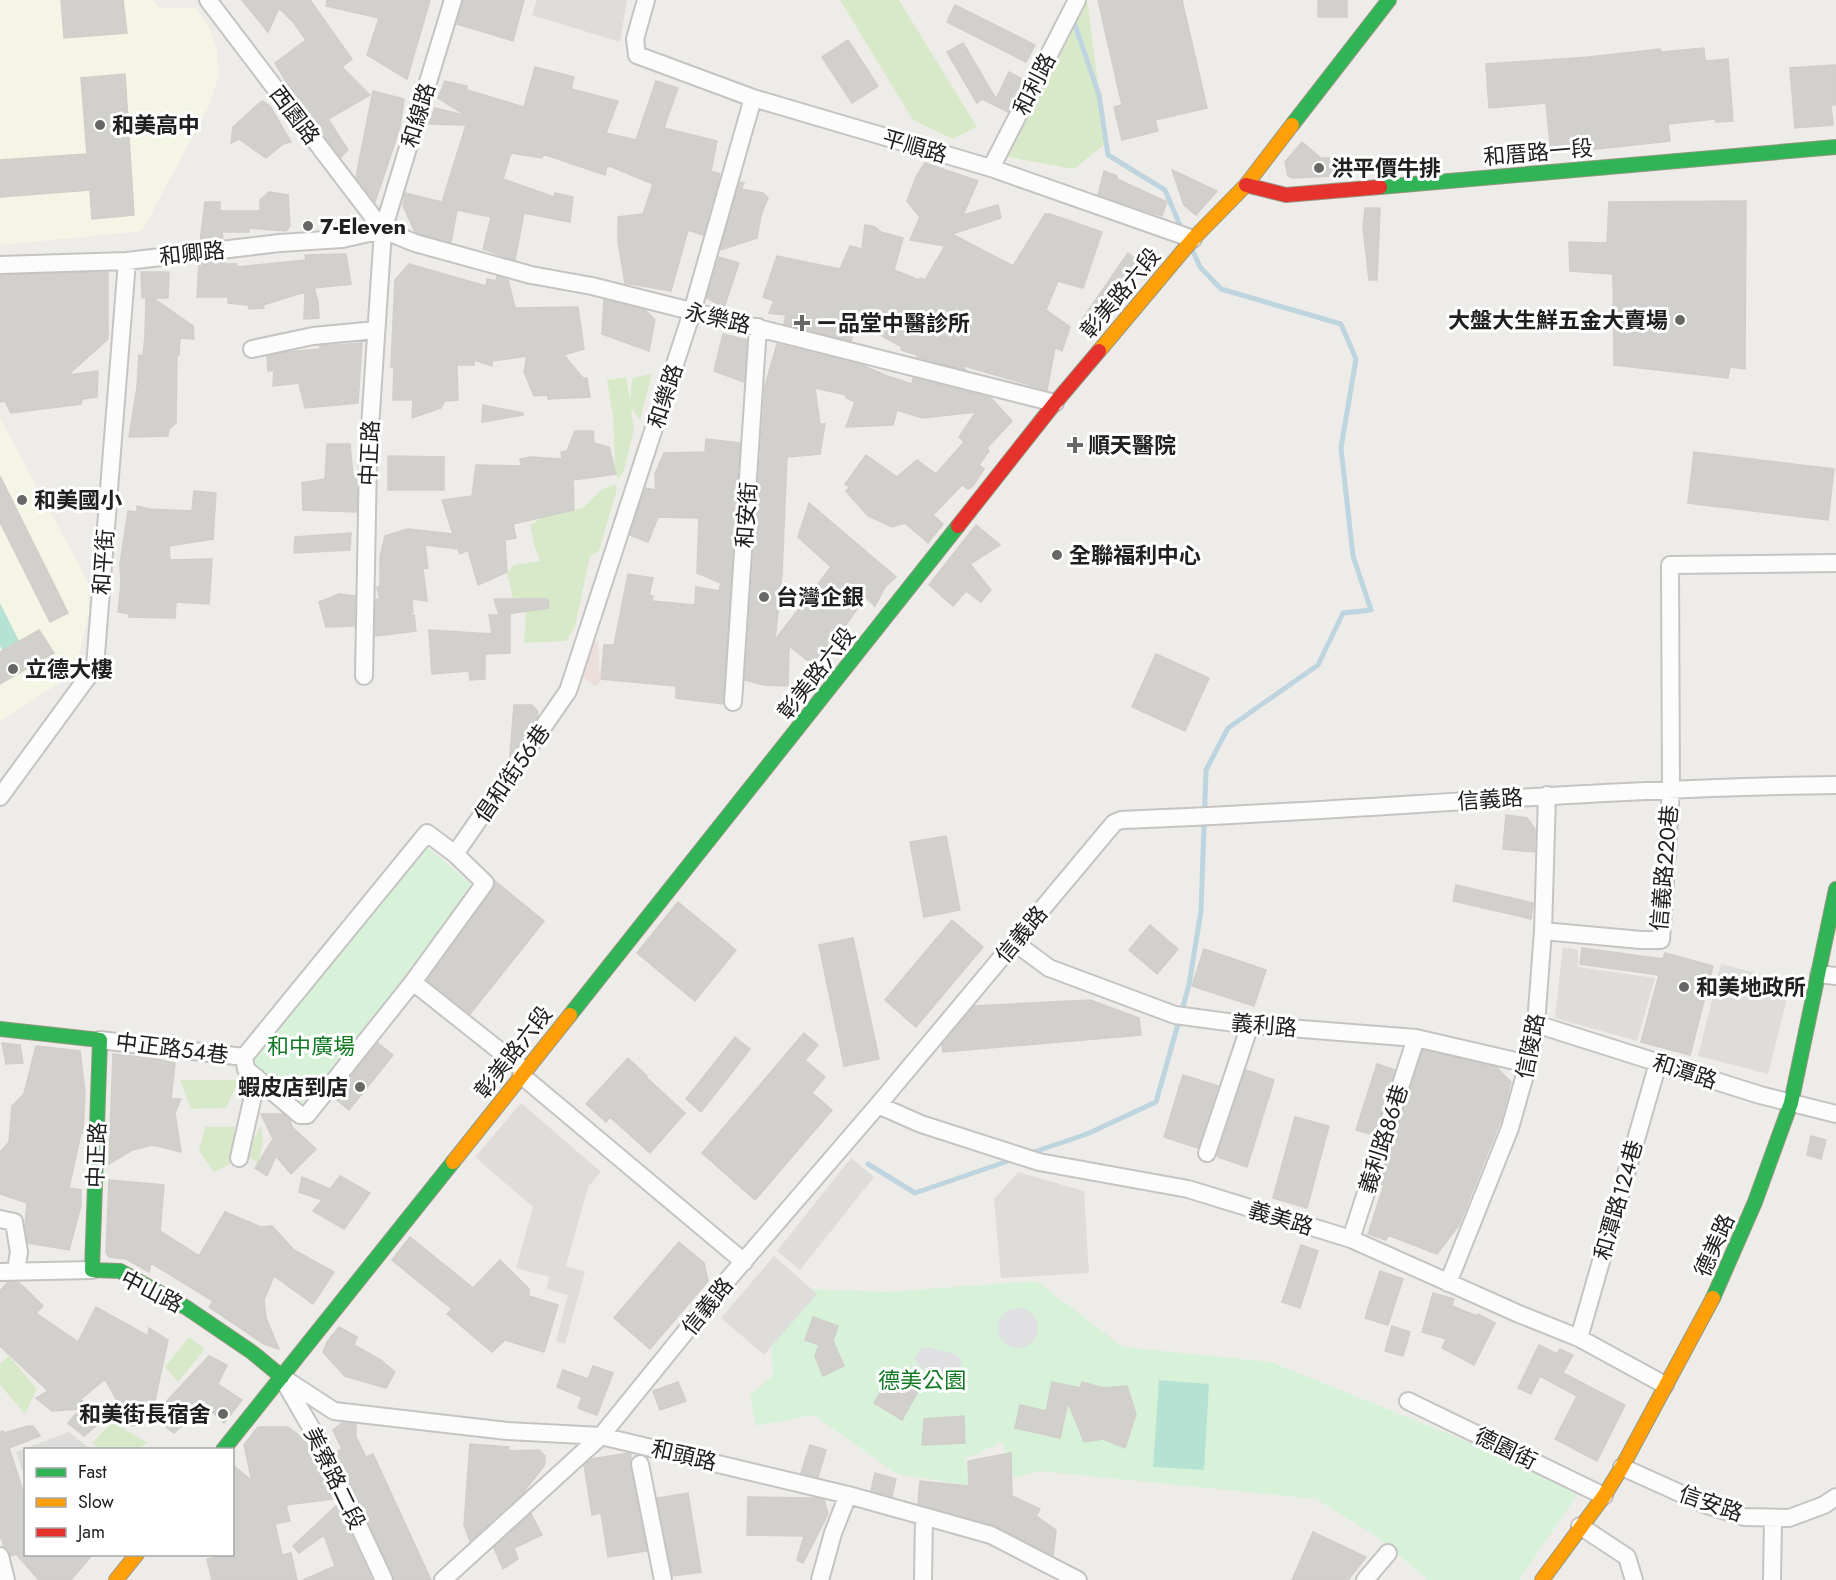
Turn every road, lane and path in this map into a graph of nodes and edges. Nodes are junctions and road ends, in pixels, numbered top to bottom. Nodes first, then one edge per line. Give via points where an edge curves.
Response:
1 (208, 0) edge
2 (453, 0) edge
3 (646, 0) edge
4 (1077, 0) edge
5 (1389, 0) edge
6 (753, 98) junction
7 (1836, 147) edge
8 (991, 168) junction
9 (1246, 185) junction
10 (383, 230) junction
11 (1193, 239) junction
12 (127, 261) junction
13 (0, 265) edge
14 (692, 312) junction
15 (758, 327) junction
16 (376, 330) junction
17 (252, 349) dead end
18 (1055, 403) junction
19 (1836, 563) edge
20 (364, 676) dead end
21 (568, 691) joint
22 (733, 702) dead end
23 (1836, 785) edge
24 (1671, 789) junction
25 (1547, 795) junction
26 (0, 797) edge
27 (455, 854) junction
28 (1836, 889) edge
29 (1543, 931) junction
30 (1014, 942) junction
31 (1819, 974) junction
32 (1836, 976) edge
33 (413, 982) junction
34 (1536, 1024) junction
35 (1250, 1025) junction
36 (0, 1029) edge
37 (1416, 1038) junction
38 (100, 1040) junction
39 (244, 1057) junction
40 (1658, 1063) junction
41 (1528, 1064) junction
42 (523, 1073) junction
43 (257, 1078) junction
44 (1791, 1103) junction
45 (878, 1105) junction
46 (1836, 1114) edge
47 (1207, 1154) dead end
48 (239, 1158) dead end
49 (0, 1219) edge
50 (1351, 1239) junction
51 (744, 1262) junction
52 (92, 1270) junction
53 (8, 1271) edge
54 (1448, 1283) junction
55 (1579, 1338) junction
56 (282, 1377) junction
57 (1665, 1385) junction
58 (1408, 1401) dead end
59 (602, 1436) junction
60 (224, 1448) edge
61 (640, 1464) dead end
62 (1622, 1467) junction
63 (848, 1495) junction
64 (1604, 1496) junction
65 (1836, 1497) edge
66 (924, 1516) junction
67 (1773, 1518) junction
68 (1580, 1526) junction
69 (1388, 1553) dead end
70 (0, 1556) edge
71 (135, 1556) edge
72 (1061, 1576) edge
73 (0, 1577) edge
74 (6, 1580) edge
75 (116, 1580) edge
76 (384, 1580) edge
77 (442, 1580) edge
78 (663, 1580) edge
79 (820, 1580) edge
80 (923, 1580) edge
81 (1078, 1580) edge
82 (1365, 1580) edge
83 (1542, 1580) edge
84 (1634, 1580) edge
85 (1772, 1580) edge

1 - 10 street, 西園路
2 - 10 street, 和線路
3 - 6 street, 平順路 via 635,39 637,55
4 - 8 street, 和利路
5 - 9 street, 彰美路六段
6 - 8 street, 平順路
6 - 14 street, 和樂路
7 - 9 street, 和厝路一段 via 1286,195
8 - 11 street, 平順路
9 - 11 street, 彰美路六段
10 - 12 street, 和卿路 via 342,239
10 - 14 street, 永樂路 via 415,243 531,275
10 - 16 street, 中正路
11 - 18 street, 彰美路六段
12 - 13 street, 和卿路
12 - 26 street, 和平街 via 95,667
14 - 15 street, 永樂路
14 - 21 street, 和樂路
15 - 18 street, 永樂路
15 - 22 street, 和安街
16 - 17 street via 313,336
16 - 20 street, 中正路 via 368,458
18 - 42 street, 彰美路六段
19 - 24 street via 1670,565
21 - 27 street, 倡和街56巷
23 - 24 street, 信義路
24 - 25 street, 信義路
24 - 29 street, 信義路220巷 via 1660,940
25 - 29 street, 信陵路
25 - 30 street, 信義路 via 1121,820 1114,823
27 - 33 street via 485,883
27 - 39 street via 427,833
28 - 31 street, 德美路
29 - 34 street, 信陵路
30 - 35 street, 義利路 via 1049,968 1176,1015
30 - 45 street, 信義路
31 - 32 street
31 - 44 street, 德美路
33 - 42 street
33 - 43 street via 307,1115 300,1115
34 - 40 street, 和潭路
34 - 41 street, 信陵路
35 - 37 street, 義利路
35 - 47 street
36 - 38 street
37 - 41 street, 義利路
37 - 50 street, 義利路86巷
38 - 39 street, 中正路54巷
38 - 52 street, 中正路
39 - 43 street via 246,1069
40 - 44 street, 和潭路
40 - 55 street, 和潭路124巷
41 - 54 street, 信陵路 via 1510,1128
42 - 51 street
42 - 56 street, 彰美路六段
43 - 48 street
44 - 46 street, 和潭路
44 - 57 street, 德美路 via 1719,1286
45 - 50 street, 義美路 via 921,1124 1030,1159 1188,1190
45 - 51 street, 信義路
49 - 53 street via 14,1222 19,1252
50 - 54 street, 義美路
51 - 59 street, 信義路
52 - 53 street, 中山路
52 - 56 street, 中山路 via 120,1271 187,1308
54 - 55 street, 義美路
55 - 57 street, 義美路
56 - 59 street, 和頭路 via 334,1411 507,1431
56 - 60 street, 彰美路六段
56 - 76 street, 美寮路二段 via 321,1445
57 - 62 street, 德美路
58 - 64 street, 德園街
59 - 63 street, 和頭路
59 - 77 street, 信義路
61 - 78 street
62 - 64 street, 德美路
62 - 67 street, 信安路 via 1724,1511 1744,1517
63 - 66 street, 和頭路
63 - 79 street via 832,1533
64 - 68 street, 德美路
65 - 67 street, 信安路 via 1789,1518
66 - 72 street, 和頭路 via 991,1535
66 - 80 street
67 - 85 street
68 - 83 street, 德美路
68 - 84 street via 1627,1557
69 - 82 street
70 - 74 street
71 - 75 street
72 - 81 street, 和頭路
73 - 74 street

